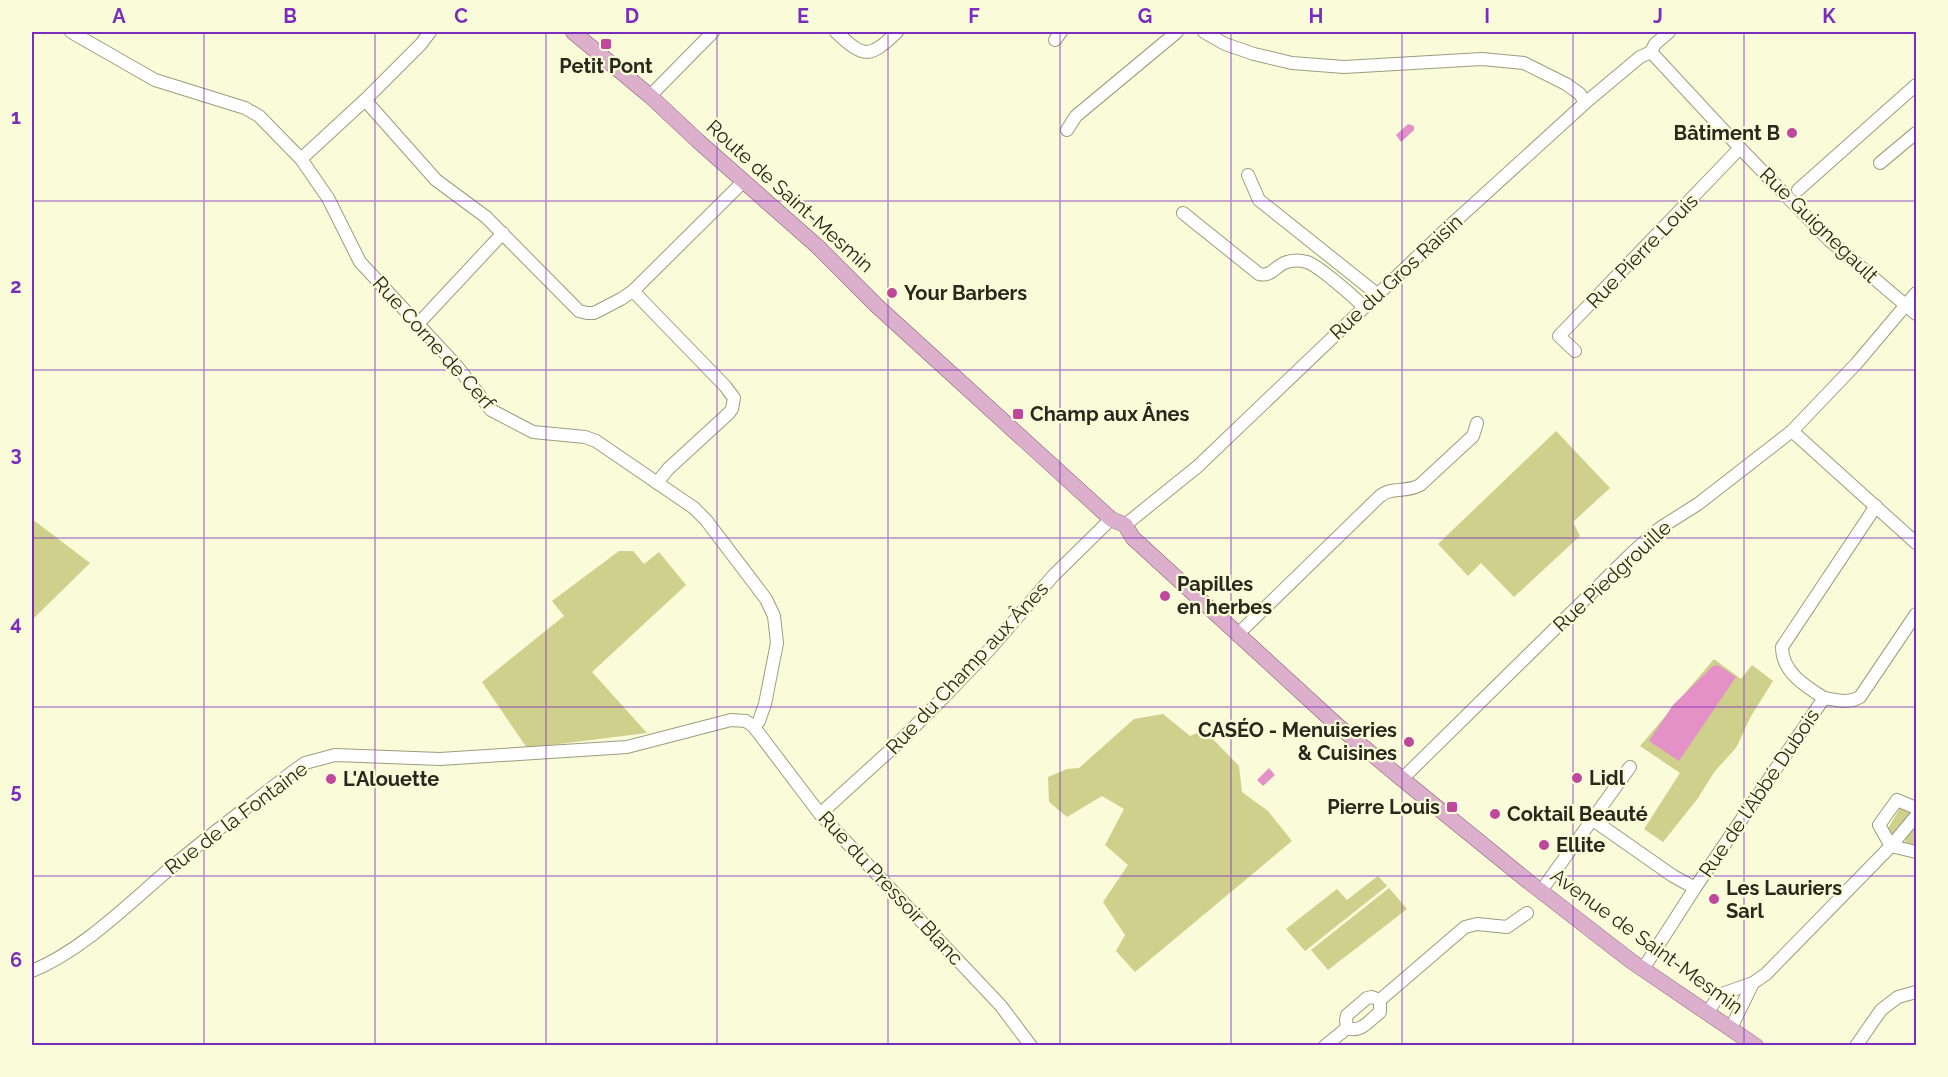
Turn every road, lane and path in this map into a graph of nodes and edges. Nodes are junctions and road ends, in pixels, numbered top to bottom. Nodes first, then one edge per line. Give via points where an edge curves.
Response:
1 (71, 32) edge
2 (430, 32) edge
3 (573, 32) edge
4 (713, 32) edge
5 (836, 32) edge
6 (897, 32) edge
7 (1177, 32) edge
8 (1204, 32) edge
9 (1669, 32) edge
10 (1651, 52) junction
11 (1917, 85) edge
12 (650, 96) junction
13 (365, 100) junction
14 (1586, 103) junction
15 (1067, 130) dead end
16 (1917, 133) edge
17 (1740, 148) junction
18 (301, 159) junction
19 (1880, 164) dead end
20 (1248, 175) dead end
21 (742, 182) junction
22 (1798, 190) dead end
23 (1183, 213) dead end
24 (503, 233) junction
25 (633, 291) junction
26 (1917, 293) edge
27 (1377, 294) junction
28 (1905, 305) junction
29 (1364, 307) junction
30 (1917, 314) edge
31 (418, 324) junction
32 (1575, 351) dead end
33 (1477, 423) dead end
34 (1791, 431) junction
35 (1055, 468) joint
36 (657, 483) junction
37 (1876, 506) junction
38 (1118, 522) junction
39 (1917, 543) edge
40 (1917, 614) edge
41 (1237, 635) junction
42 (1824, 698) junction
43 (754, 727) junction
44 (1629, 767) dead end
45 (1402, 779) junction
46 (1917, 808) edge
47 (820, 814) junction
48 (1917, 816) edge
49 (1593, 820) junction
50 (1891, 846) junction
51 (1917, 852) edge
52 (1695, 888) junction
53 (1541, 891) junction
54 (1527, 913) dead end
55 (1643, 969) junction
56 (32, 971) edge
57 (1753, 983) junction
58 (1917, 992) edge
59 (1380, 1000) junction
60 (1708, 1012) junction
61 (1347, 1028) junction
62 (1731, 1028) junction
63 (1030, 1046) edge
64 (1325, 1046) edge
65 (1756, 1046) edge
66 (1856, 1046) edge

1 - 18 street, Rue Corne de Cerf via 155,80 255,113
2 - 13 street
3 - 12 main road, Route de Saint-Mesmin
4 - 12 street
5 - 6 street via 853,48 868,52 882,46
7 - 15 street via 1076,116
8 - 14 street via 1235,48 1292,63 1344,67 1482,59 1524,63 1566,84
9 - 10 street, Rue du Gros Raisin
10 - 14 street, Rue du Gros Raisin
10 - 17 street, Rue Guignegault
11 - 22 street
12 - 21 main road, Route de Saint-Mesmin
13 - 18 street
13 - 24 street via 436,180
14 - 27 street, Rue du Gros Raisin
16 - 19 street
17 - 28 street, Rue Guignegault via 1829,240
17 - 32 street, Rue Pierre Louis via 1559,336
18 - 31 street, Rue Corne de Cerf via 328,198 360,262
20 - 27 street via 1259,200
21 - 25 street
21 - 35 main road, Route de Saint-Mesmin via 817,246
23 - 29 street via 1259,274 1271,273 1292,261 1309,263
24 - 25 street via 579,311 594,312
24 - 31 street
25 - 36 street via 735,398 729,413
26 - 28 street, Rue Piedgrouille
27 - 29 street, Rue du Gros Raisin
28 - 30 street, Rue Guignegault
28 - 34 street, Rue Piedgrouille via 1856,364
29 - 38 street, Rue du Gros Raisin via 1197,467
31 - 36 street, Rue Corne de Cerf via 492,410 533,432 591,438
33 - 41 street via 1473,436 1420,485 1389,490 1379,496
34 - 37 street
34 - 45 street, Rue Piedgrouille via 1633,552
35 - 38 main road, Avenue de Saint-Mesmin
36 - 43 street, Rue Corne de Cerf via 706,520 771,608 777,643 765,704
37 - 39 street
37 - 42 street, Rue de l'Abbé Dubois via 1782,647 1792,675
38 - 41 main road, Avenue de Saint-Mesmin
38 - 47 street, Rue du Champ aux Ânes via 1053,576 945,696
40 - 42 street via 1860,697 1854,701
41 - 45 main road, Avenue de Saint-Mesmin
42 - 52 street, Rue de l'Abbé Dubois
43 - 47 street, Rue du Pressoir Blanc
43 - 56 street, Rue de la Fontaine via 746,721 731,720 627,747 440,759 335,754 317,758 231,820 98,929
44 - 49 street
45 - 53 main road, Avenue de Saint-Mesmin
46 - 50 street via 1897,800 1879,825
47 - 63 street, Rue du Pressoir Blanc via 1001,1005
48 - 50 street
49 - 52 street
49 - 53 street
50 - 51 street
50 - 57 street
52 - 55 street, Rue de l'Abbé Dubois
53 - 55 main road, Avenue de Saint-Mesmin
54 - 59 street via 1507,927 1465,927
55 - 60 main road, Avenue de Saint-Mesmin
57 - 60 street via 1719,995
57 - 62 street
58 - 66 street via 1898,997 1881,1010
59 - 61 street via 1380,1012 1359,1030
59 - 61 street via 1372,997 1347,1015
60 - 62 main road, Avenue de Saint-Mesmin
61 - 64 street
62 - 65 main road, Avenue de Saint-Mesmin

